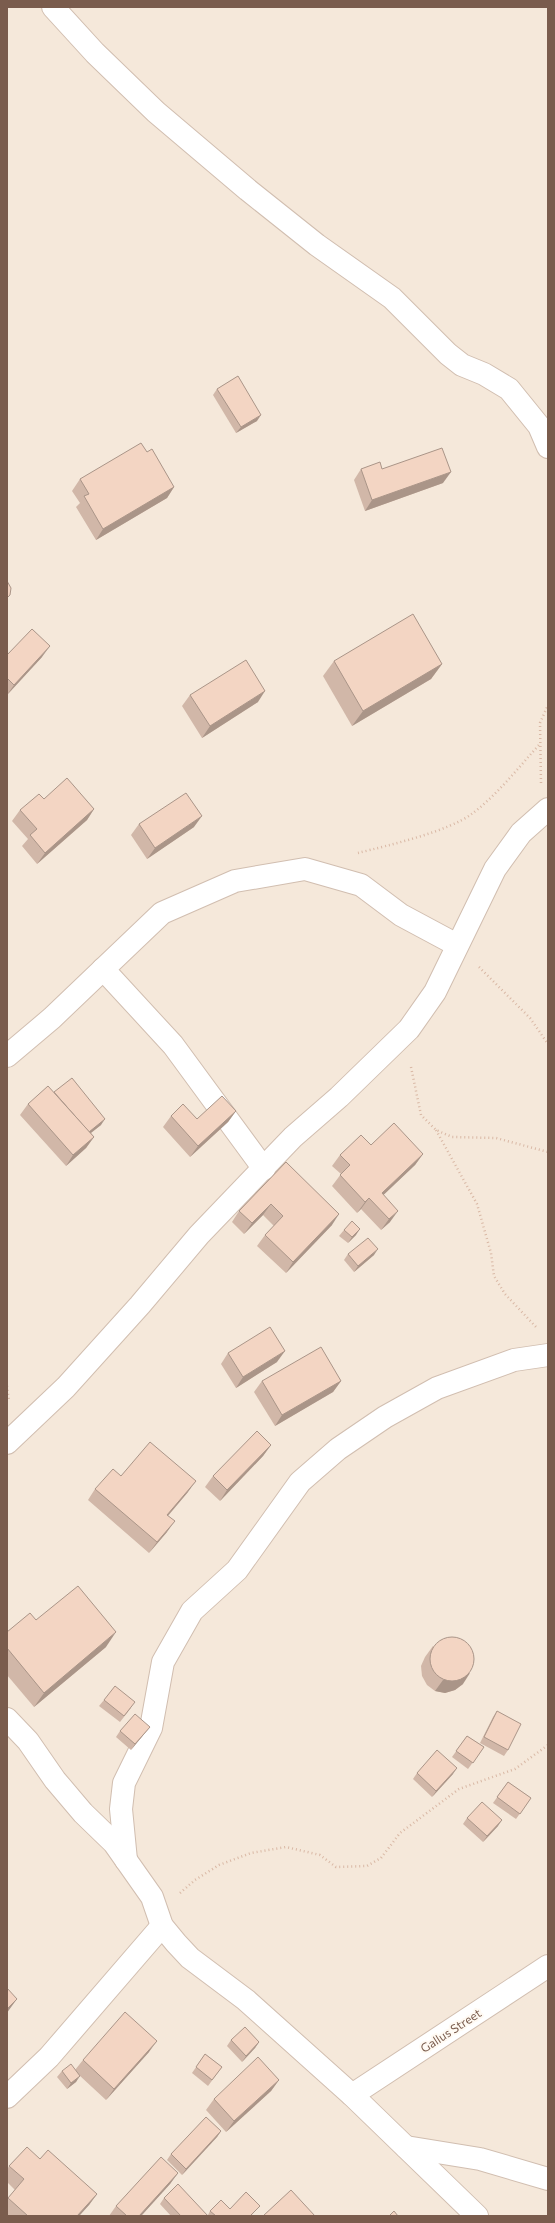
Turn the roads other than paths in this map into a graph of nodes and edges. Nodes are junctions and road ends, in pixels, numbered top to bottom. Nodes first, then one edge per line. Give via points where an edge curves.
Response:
1 (52, 7) edge
2 (548, 447) edge
3 (548, 809) edge
4 (457, 945) junction
5 (103, 969) junction
6 (7, 1056) edge
7 (264, 1169) junction
8 (548, 1355) edge
9 (7, 1443) edge
10 (7, 1719) edge
11 (126, 1860) junction
12 (160, 1919) junction
13 (548, 1966) edge
14 (352, 2094) junction
15 (7, 2097) edge
16 (406, 2147) junction
17 (548, 2179) edge
18 (477, 2216) edge

1 - 2 street via 156,112 237,180 317,245 392,298 462,365 509,389 539,426
3 - 4 street via 521,833 495,869
4 - 5 street via 401,915 362,884 305,869 235,881 162,913
4 - 7 street via 435,992 409,1029 340,1097 293,1136
5 - 6 street via 52,1018
5 - 7 street via 173,1045
7 - 9 street via 200,1235 66,1387
8 - 11 street via 514,1360 437,1388 344,1445 300,1482 238,1570 192,1611 163,1662 151,1728 124,1783 121,1810
10 - 11 street via 28,1742 83,1814 114,1843
11 - 12 street via 152,1897
12 - 14 street via 190,1958 246,2000
12 - 15 street via 49,2057
13 - 14 street, Gallus Street
14 - 16 street
16 - 17 street via 480,2159
16 - 18 street

